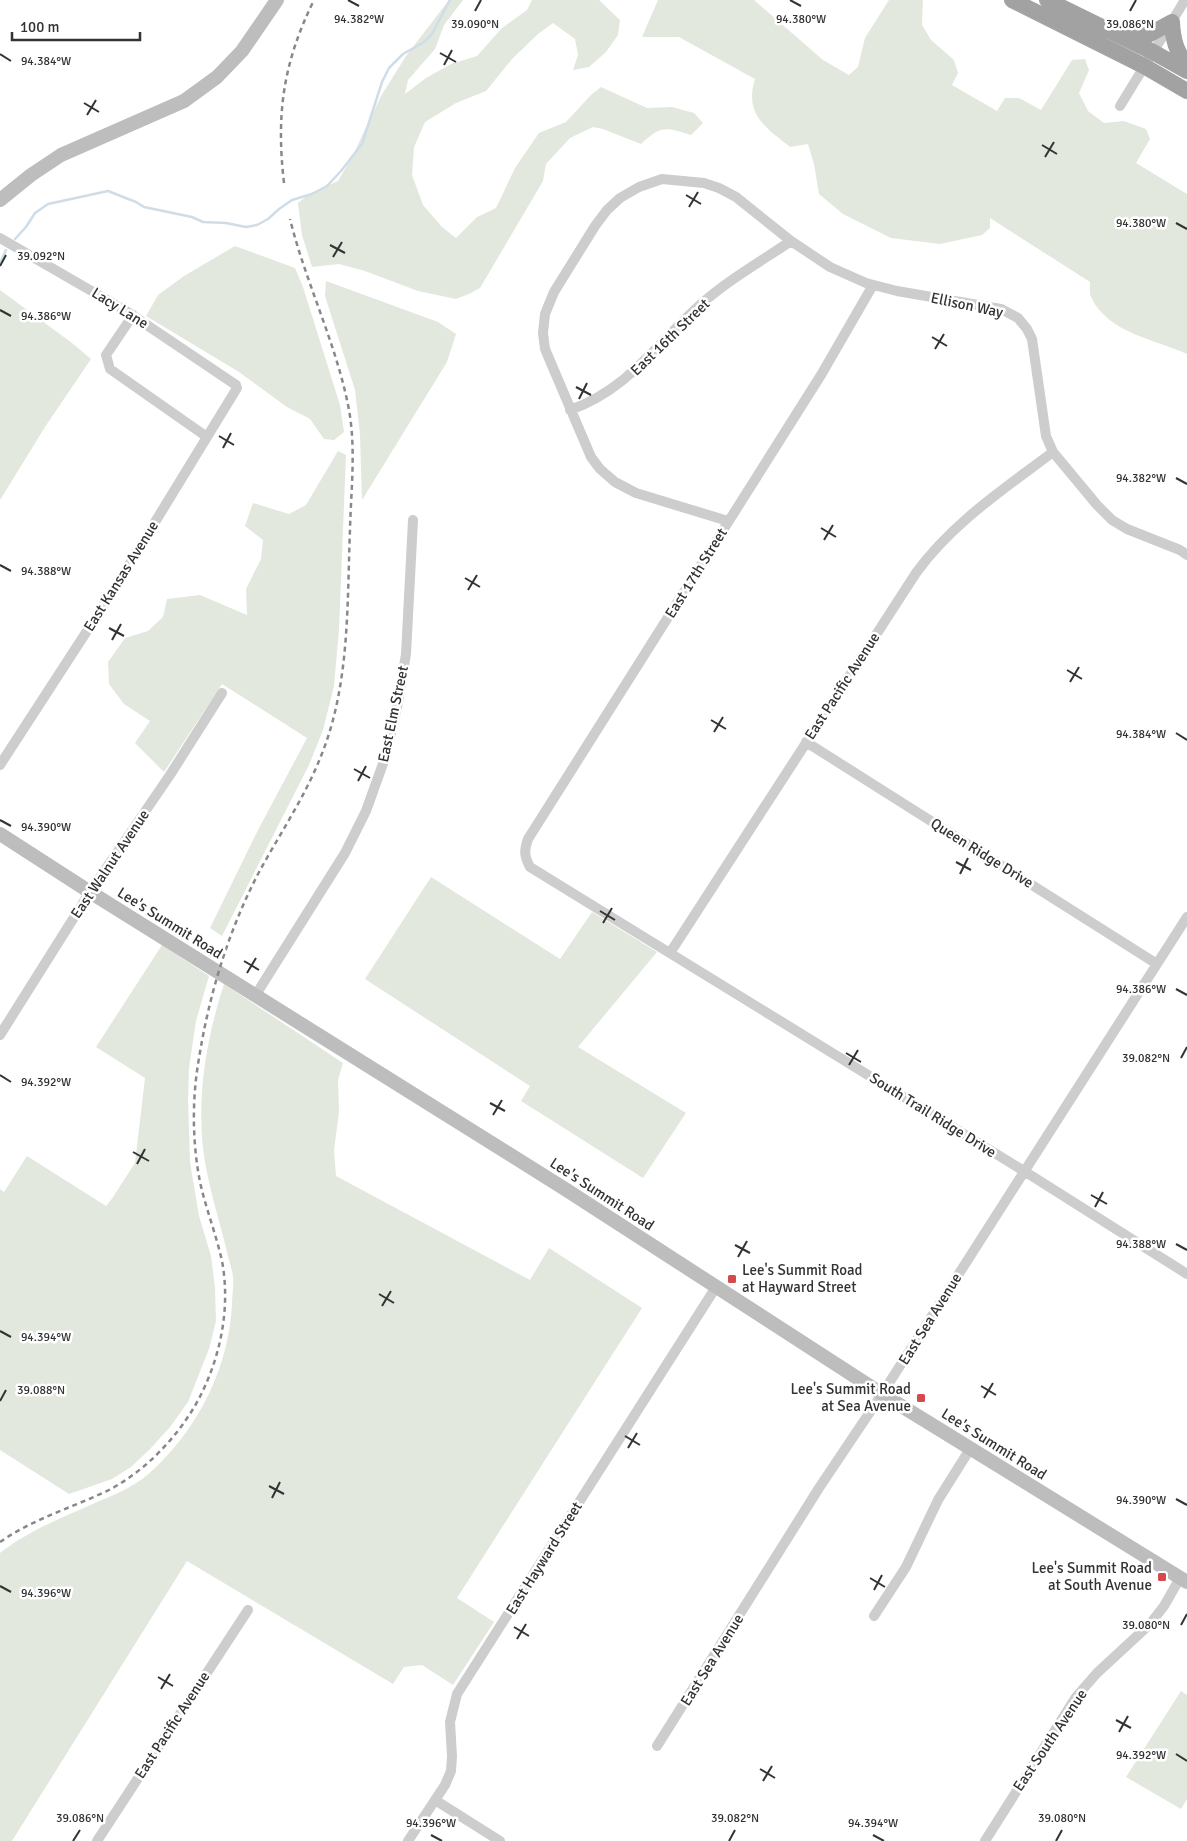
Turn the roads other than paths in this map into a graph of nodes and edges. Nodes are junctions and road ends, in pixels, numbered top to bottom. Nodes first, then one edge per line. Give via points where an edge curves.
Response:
1 (278, 0) edge
2 (1012, 0) edge
3 (1047, 0) edge
4 (1185, 0) edge
5 (1172, 22) junction
6 (1123, 37) junction
7 (1153, 52) junction
8 (1144, 66) junction
9 (1187, 66) edge
10 (1187, 71) edge
11 (1187, 91) edge
12 (1120, 106) dead end
13 (0, 200) edge
14 (0, 238) edge
15 (791, 241) junction
16 (873, 285) junction
17 (133, 315) junction
18 (236, 385) joint
19 (570, 410) junction
20 (207, 436) junction
21 (1053, 452) junction
22 (413, 520) dead end
23 (728, 521) junction
24 (1187, 554) edge
25 (222, 693) dead end
26 (806, 742) junction
27 (0, 765) edge
28 (0, 834) edge
29 (527, 861) joint
30 (90, 892) junction
31 (1187, 917) edge
32 (670, 953) junction
33 (1157, 964) junction
34 (255, 996) junction
35 (0, 1035) edge
36 (1024, 1171) junction
37 (1187, 1274) edge
38 (716, 1287) junction
39 (882, 1394) junction
40 (970, 1448) junction
41 (1183, 1580) edge
42 (248, 1610) dead end
43 (874, 1616) dead end
44 (658, 1746) dead end
45 (435, 1800) junction
46 (97, 1841) edge
47 (408, 1841) edge
48 (500, 1841) edge
49 (985, 1841) edge

1 - 13 main road via 236,58 217,77 184,101 61,155
2 - 8 highway
3 - 6 highway
4 - 5 street
5 - 6 highway via 1148,35
5 - 7 street
5 - 9 highway via 1177,51
6 - 7 highway
7 - 8 street
7 - 10 highway
8 - 11 highway
8 - 12 street
14 - 17 street, Lacy Lane
15 - 16 street, Ellison Way via 830,267
15 - 19 street, East 16th Street via 702,304 621,383 590,403
15 - 19 street, Ellison Way via 736,197 704,183 662,179 620,198 595,226 554,292 545,314 545,349
16 - 21 street, Ellison Way via 1001,309 1018,318 1032,339 1046,436
16 - 23 street, East 17th Street
17 - 18 street, Lacy Lane
17 - 20 street via 106,355 110,369
18 - 20 street, East Kansas Avenue
19 - 23 street via 591,457 614,482 636,493
20 - 27 street, East Kansas Avenue via 111,594
21 - 24 street, Ellison Way via 1112,520
21 - 26 street, East Pacific Avenue via 960,523 932,551
22 - 34 street, East Elm Street via 406,654 385,758 366,811 346,853
23 - 29 street, East 17th Street via 528,839 524,849
25 - 30 street, East Walnut Avenue
26 - 32 street, East Pacific Avenue
26 - 33 street, Queen Ridge Drive
28 - 30 main road, Lee's Summit Road
29 - 32 street, South Trail Ridge Drive via 530,867
30 - 34 main road, Lee's Summit Road
30 - 35 street, East Walnut Avenue
31 - 33 street, East Sea Avenue
32 - 36 street, South Trail Ridge Drive
33 - 36 street, East Sea Avenue
34 - 38 main road, Lee's Summit Road
36 - 37 street, South Trail Ridge Drive
36 - 39 street, East Sea Avenue
38 - 39 main road, Lee's Summit Road
38 - 45 street, East Hayward Street via 457,1694 450,1722 451,1771
39 - 40 main road, Lee's Summit Road
39 - 44 street, East Sea Avenue via 814,1496
40 - 41 main road, Lee's Summit Road
40 - 43 street via 938,1500 906,1567
41 - 49 street, East South Avenue via 1150,1624 1076,1697
42 - 46 street, East Pacific Avenue
45 - 47 street, East Hayward Street
45 - 48 street

